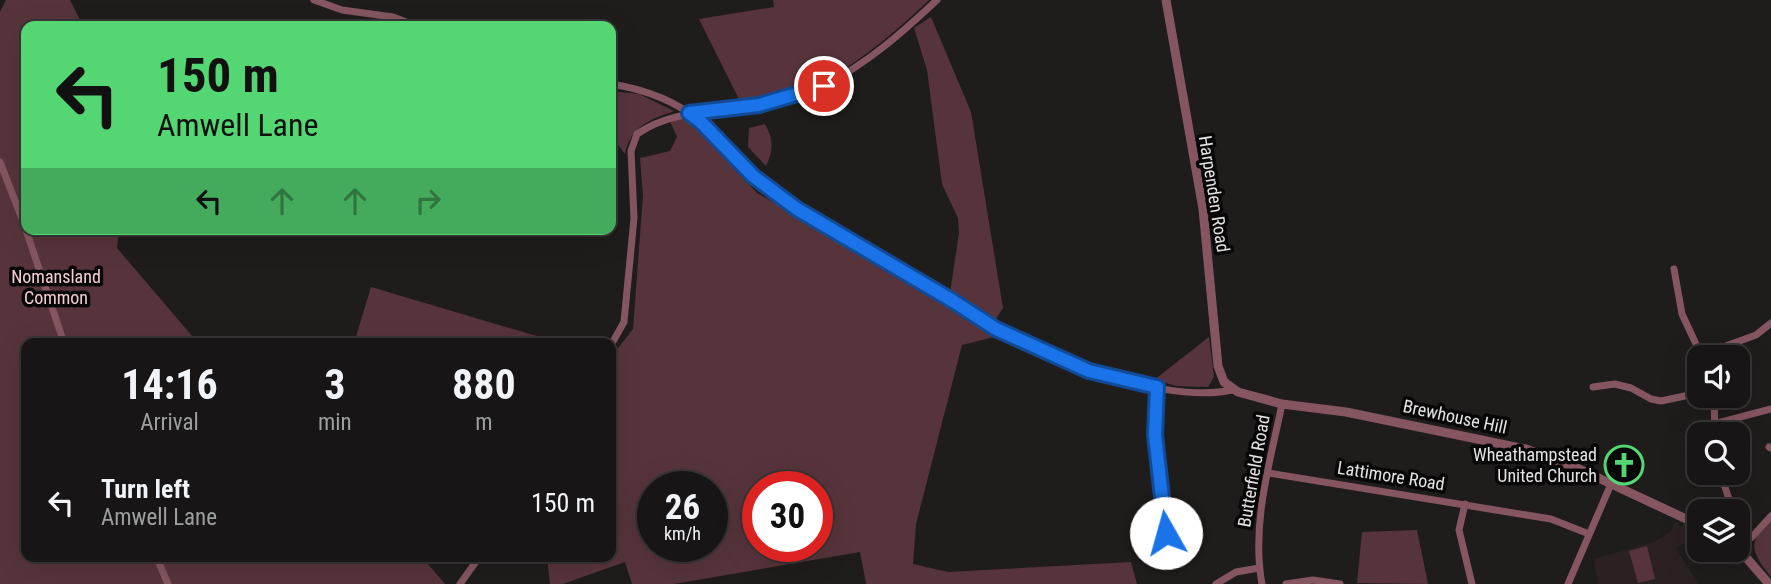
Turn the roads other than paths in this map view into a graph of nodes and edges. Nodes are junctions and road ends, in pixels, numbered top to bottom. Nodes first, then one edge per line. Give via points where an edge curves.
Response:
1 (314, 0) edge
2 (937, 0) edge
3 (1166, 0) edge
4 (404, 21) edge
5 (616, 85) edge
6 (689, 113) junction
7 (0, 162) edge
8 (21, 216) edge
9 (28, 235) edge
10 (1674, 270) dead end
11 (1771, 323) edge
12 (62, 338) edge
13 (615, 338) edge
14 (1696, 345) edge
15 (1730, 345) edge
16 (1220, 377) junction
17 (1157, 387) junction
18 (1594, 387) dead end
19 (1232, 390) junction
20 (1212, 393) junction
21 (1687, 396) edge
22 (1282, 404) junction
23 (1771, 409) edge
24 (1722, 422) edge
25 (1268, 473) junction
26 (1611, 484) junction
27 (1465, 504) junction
28 (1771, 516) edge
29 (1687, 519) edge
30 (1589, 534) junction
31 (1750, 538) edge
32 (1169, 557) dead end
33 (159, 562) edge
34 (477, 562) edge
35 (1750, 562) edge
36 (1259, 568) junction
37 (468, 580) edge
38 (168, 584) edge
39 (460, 584) edge
40 (1216, 584) edge
41 (1262, 584) edge
42 (1286, 584) edge
43 (1340, 584) edge
44 (1472, 584) edge
45 (1568, 584) edge
46 (1769, 584) edge

1 - 4 street
2 - 6 street via 851,70 824,86 759,105
3 - 16 street, Harpenden Road via 1203,209
5 - 6 street via 647,91
6 - 13 street via 650,126 637,134 634,142 628,286 624,322
6 - 17 street via 753,176 797,209 996,329 1089,371
7 - 8 street
9 - 12 street
10 - 14 street via 1682,314
11 - 15 street via 1756,335
16 - 19 street
16 - 20 street
17 - 20 street
17 - 32 street via 1155,435
18 - 21 street via 1615,384 1661,401
19 - 20 street
19 - 22 street, Brewhouse Hill
22 - 25 street, Butterfield Road
22 - 26 street, Brewhouse Hill via 1509,444
23 - 24 street
25 - 27 street, Lattimore Road
25 - 36 street, Butterfield Road
26 - 29 street, Brewhouse Hill
26 - 30 street
27 - 30 street, Lattimore Road via 1551,519
27 - 44 street via 1459,530
28 - 31 street
30 - 45 street
33 - 38 street
34 - 37 street
35 - 46 street
36 - 40 street via 1236,572
36 - 41 street, Butterfield Road
37 - 39 street
42 - 43 street via 1312,580

